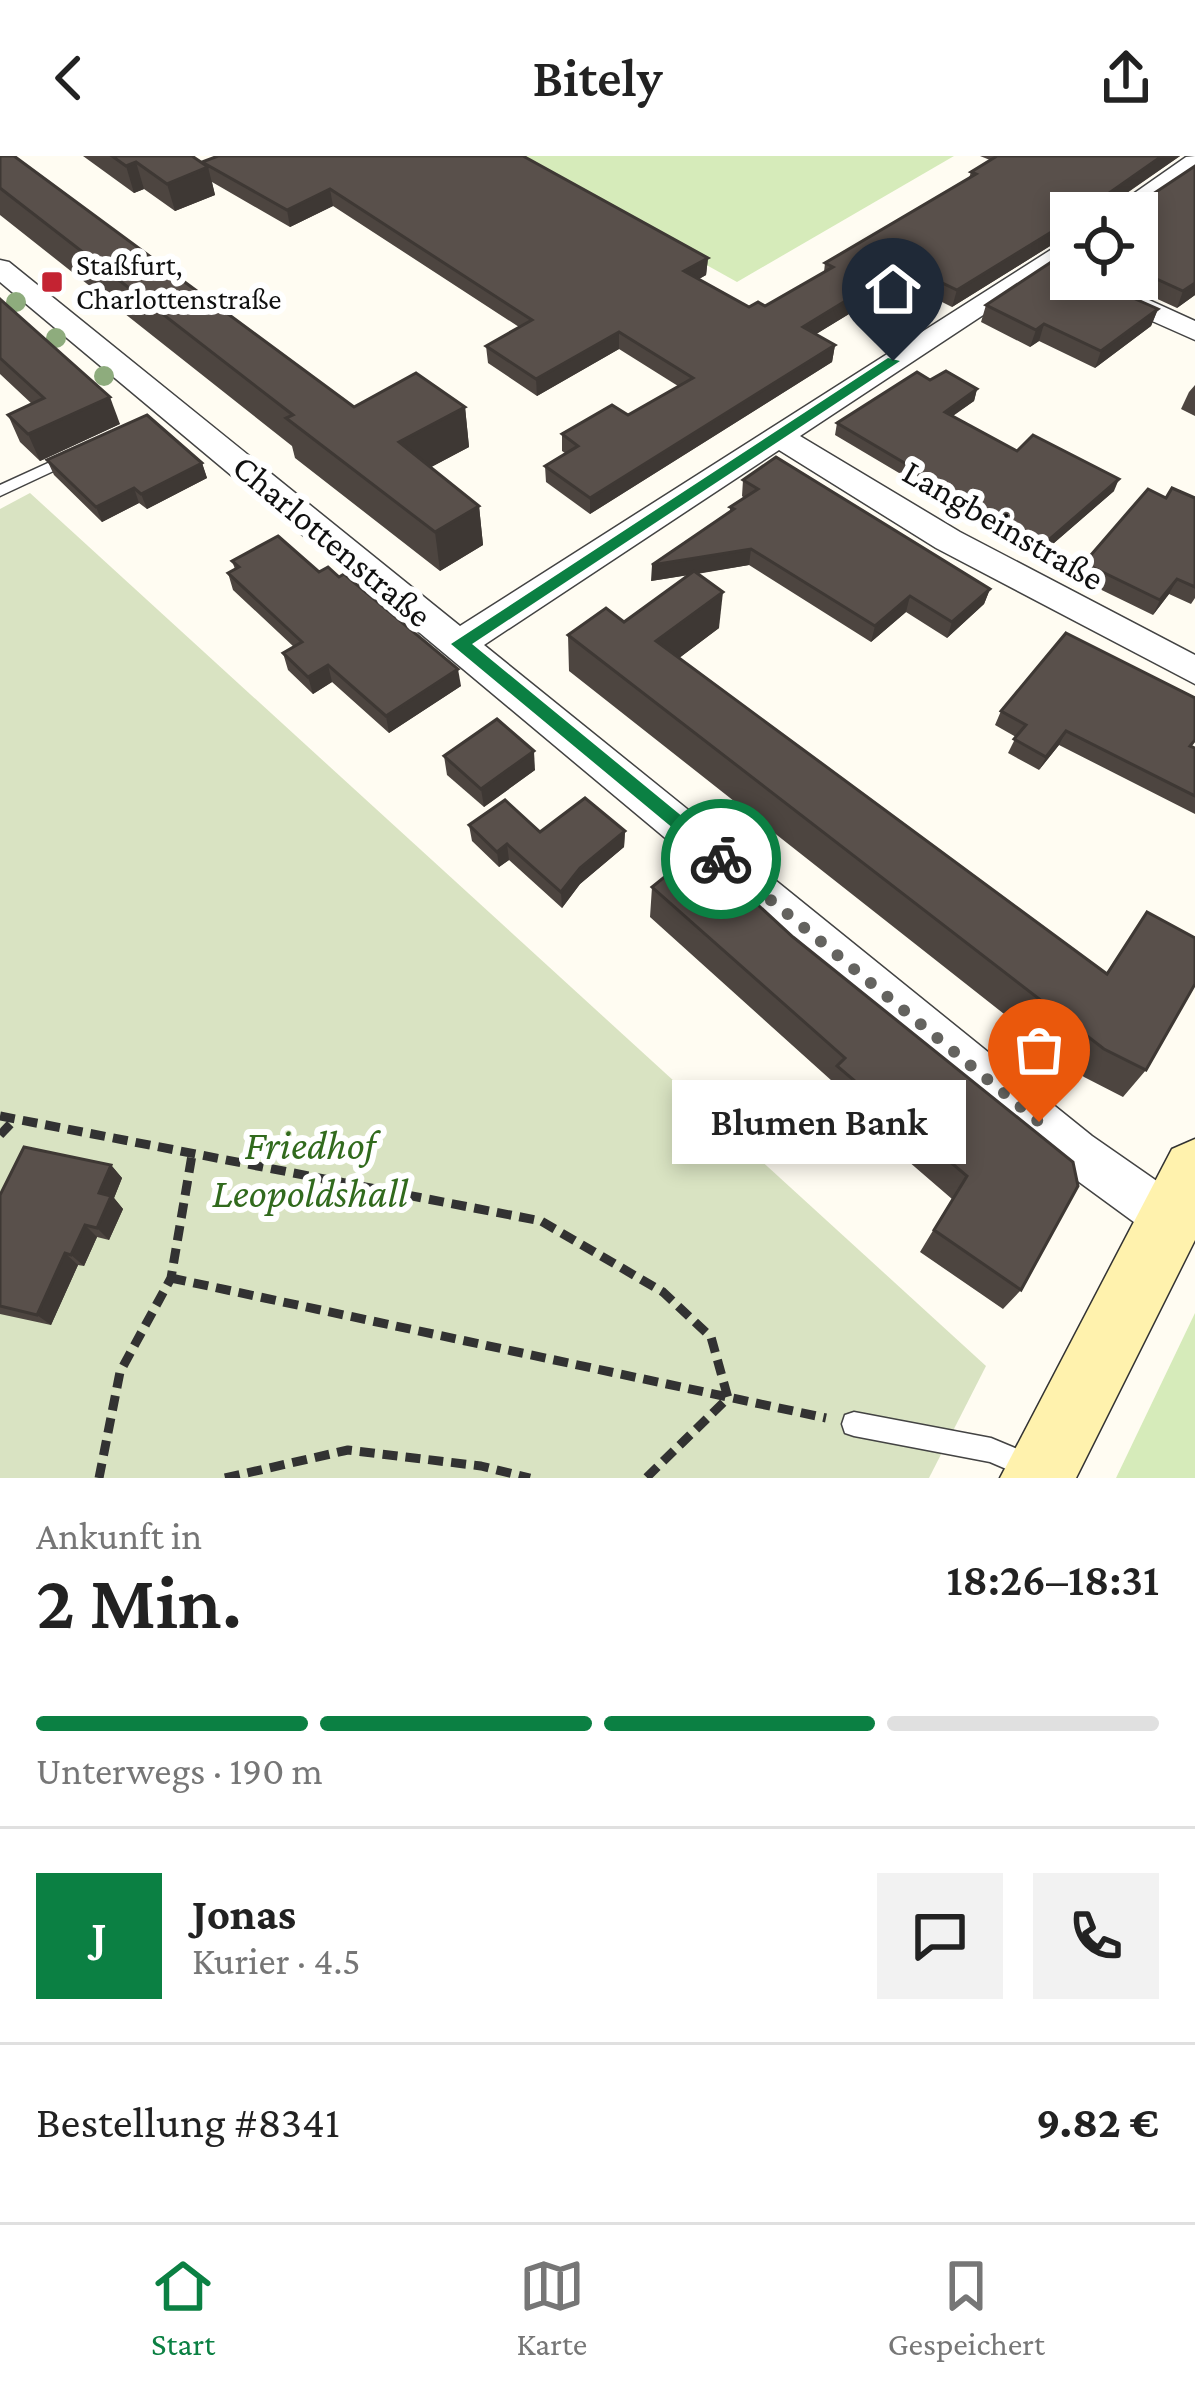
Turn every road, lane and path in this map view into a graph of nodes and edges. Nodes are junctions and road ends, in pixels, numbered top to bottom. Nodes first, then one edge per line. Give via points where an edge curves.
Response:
1 (1195, 162) edge
2 (1150, 192) edge
3 (1050, 267) edge
4 (0, 268) edge
5 (1126, 300) edge
6 (1195, 332) edge
7 (779, 436) junction
8 (96, 445) edge
9 (0, 491) edge
10 (459, 644) junction
11 (1195, 671) edge
12 (0, 1116) edge
13 (15, 1118) junction
14 (0, 1135) edge
15 (192, 1156) junction
16 (1182, 1195) edge
17 (171, 1278) junction
18 (728, 1398) junction
19 (854, 1424) joint
20 (1039, 1475) edge
21 (99, 1478) edge
22 (225, 1478) edge
23 (530, 1478) edge
24 (646, 1478) edge

1 - 2 street
3 - 7 street
4 - 10 street, Charlottenstraße via 164,412
5 - 6 street
7 - 10 street
7 - 11 street, Langbeinstraße via 948,540
8 - 9 lane
10 - 16 street, Charlottenstraße via 1076,1152
12 - 13 path
13 - 14 path
13 - 15 path
15 - 17 path
15 - 18 path via 541,1221 663,1292 711,1337
16 - 20 main road
17 - 18 path
17 - 21 path via 120,1372
18 - 19 path
18 - 24 path
19 - 20 lane via 991,1450
22 - 23 path via 348,1450

